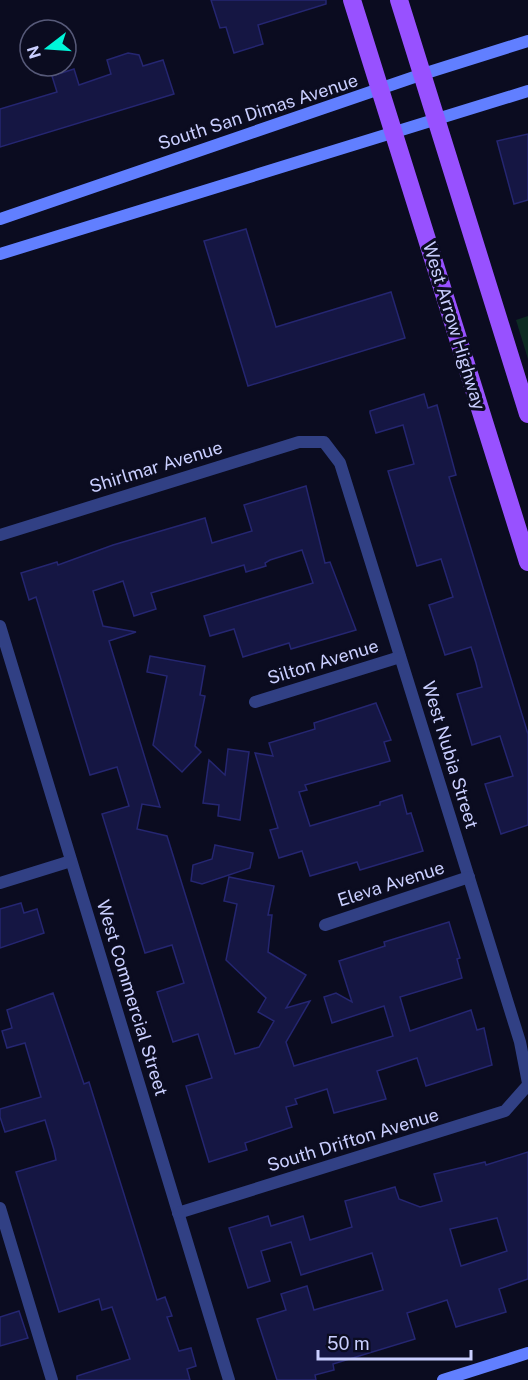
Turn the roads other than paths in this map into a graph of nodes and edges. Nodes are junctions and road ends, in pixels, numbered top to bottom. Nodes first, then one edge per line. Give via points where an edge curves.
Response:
1 (352, 0) edge
2 (399, 0) edge
3 (528, 41) edge
4 (423, 74) junction
5 (381, 89) junction
6 (528, 91) edge
7 (438, 120) junction
8 (394, 134) junction
9 (0, 219) edge
10 (0, 255) edge
11 (528, 414) edge
12 (324, 442) joint
13 (0, 535) edge
14 (528, 562) edge
15 (0, 626) edge
16 (400, 657) junction
17 (255, 702) dead end
18 (71, 861) junction
19 (469, 877) junction
20 (0, 883) edge
21 (325, 925) dead end
22 (528, 1084) edge
23 (0, 1208) edge
24 (178, 1213) junction
25 (528, 1353) edge
26 (52, 1380) edge
27 (229, 1380) edge
28 (443, 1380) edge

1 - 5 main road, West Arrow Highway
2 - 4 main road
3 - 4 street, South San Dimas Avenue
4 - 5 street, South San Dimas Avenue
4 - 7 main road
5 - 8 main road, West Arrow Highway
5 - 9 street, South San Dimas Avenue
6 - 7 street
7 - 8 street
7 - 11 main road
8 - 10 street
8 - 14 main road, West Arrow Highway
12 - 13 street, Shirlmar Avenue via 299,442
12 - 16 street, West Nubia Street via 340,463
15 - 18 street, West Commercial Street
16 - 17 street, Silton Avenue
16 - 19 street, West Nubia Street
18 - 20 street
18 - 24 street, West Commercial Street
19 - 21 street, Eleva Avenue
19 - 22 street, West Nubia Street via 520,1042
22 - 24 street, South Drifton Avenue via 505,1111
23 - 26 street
24 - 27 street, West Commercial Street
25 - 28 street

